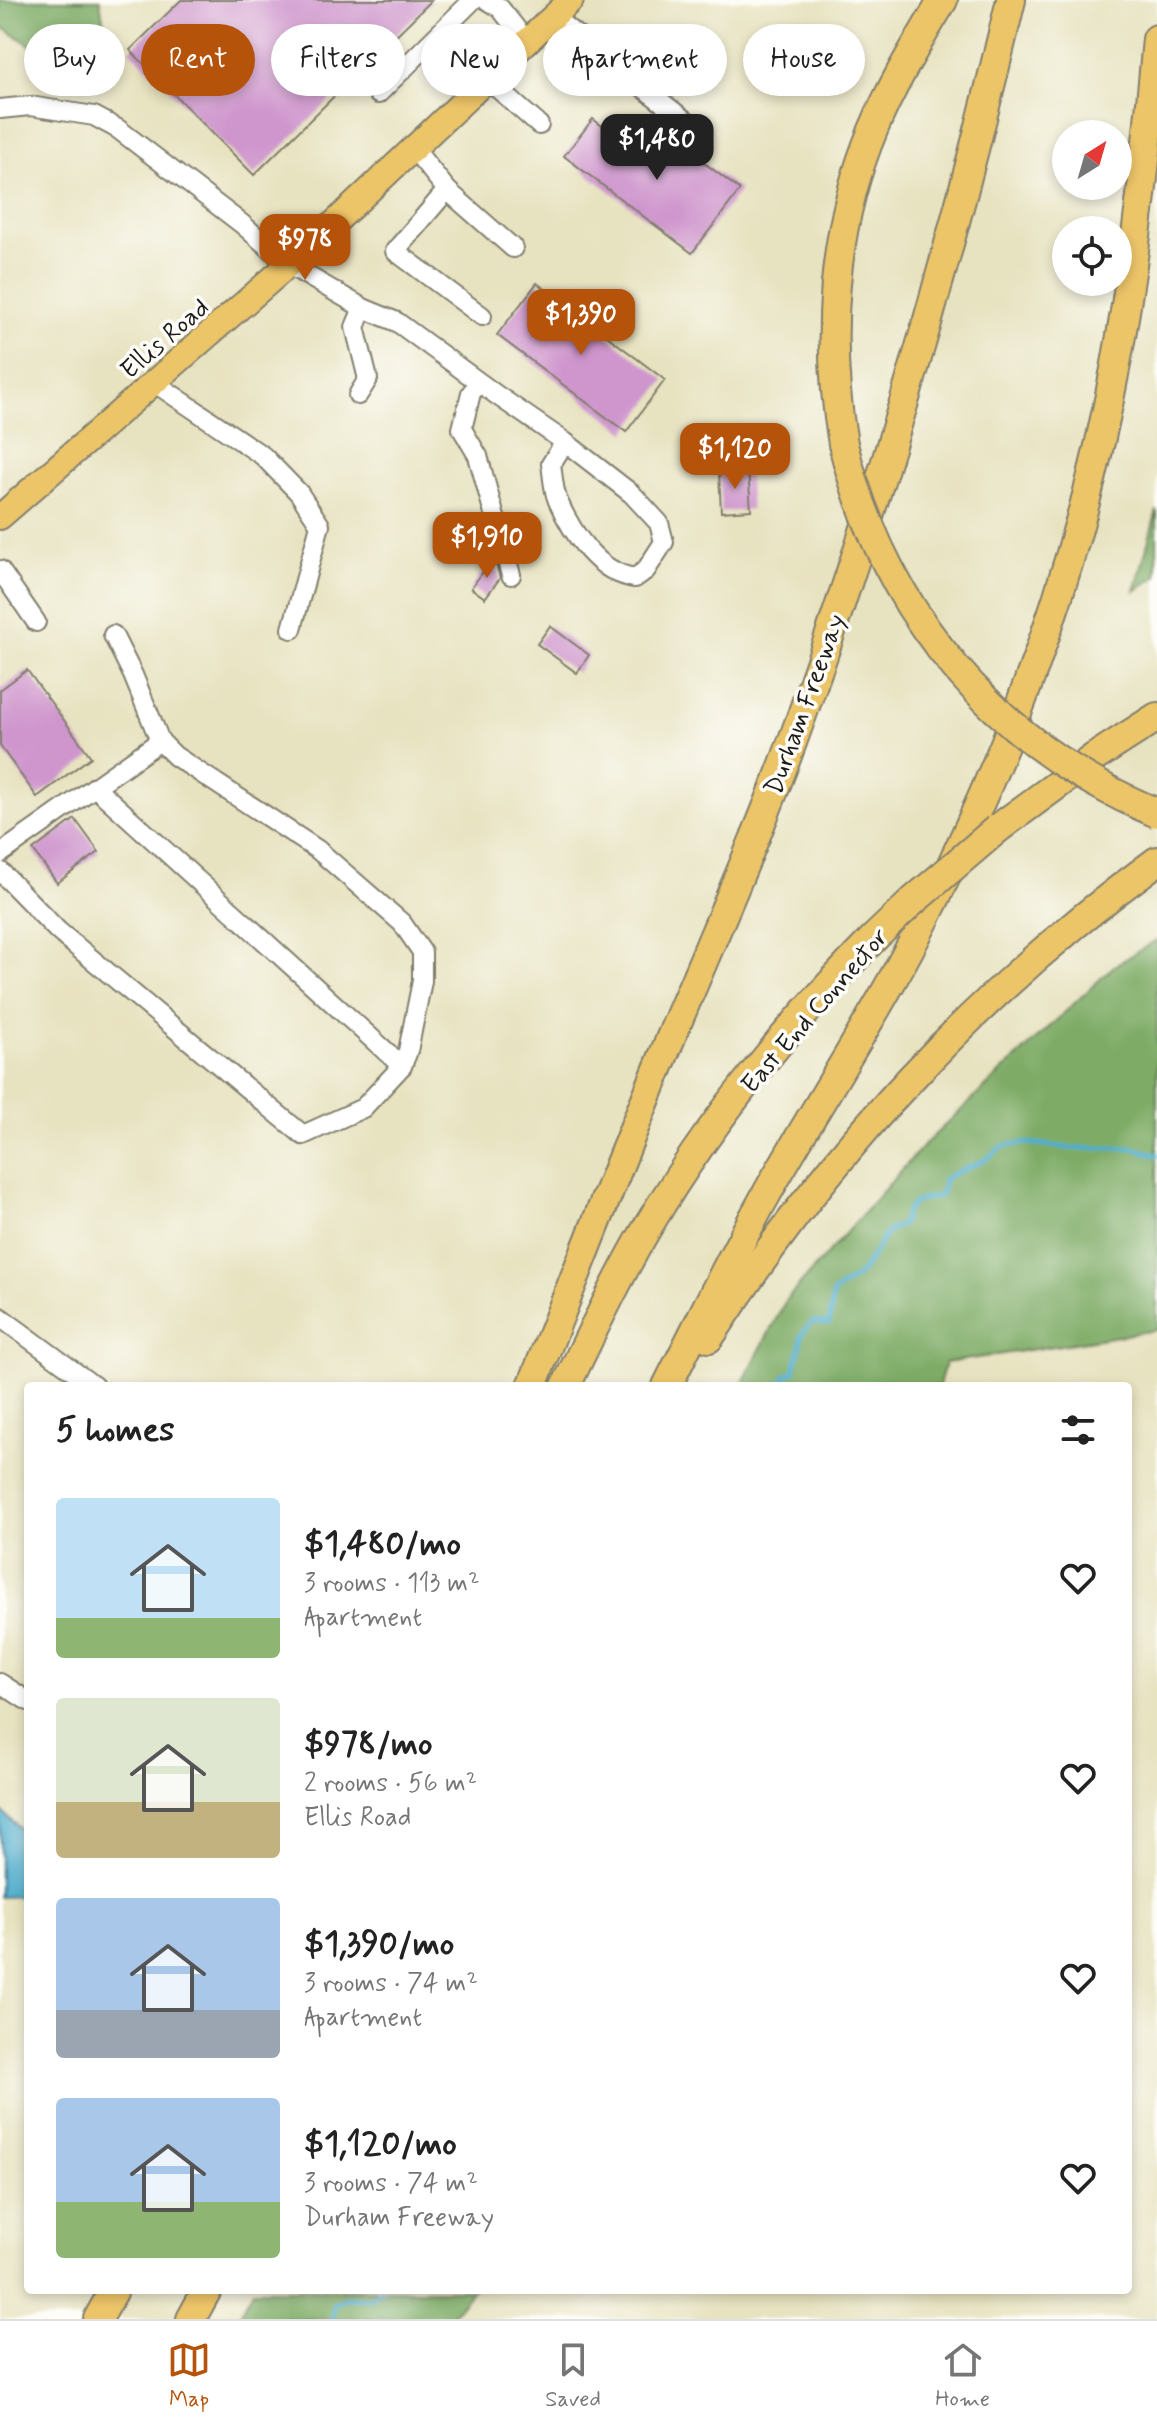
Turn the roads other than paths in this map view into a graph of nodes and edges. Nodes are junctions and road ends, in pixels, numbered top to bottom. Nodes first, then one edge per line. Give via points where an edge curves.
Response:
1 (473, 0) edge
2 (487, 0) edge
3 (571, 0) edge
4 (943, 0) edge
5 (1011, 0) edge
6 (553, 17) junction
7 (513, 24) edge
8 (1157, 39) edge
9 (527, 42) edge
10 (405, 67) edge
11 (469, 96) edge
12 (506, 96) edge
13 (0, 109) edge
14 (539, 125) dead end
15 (691, 125) dead end
16 (414, 149) junction
17 (447, 190) junction
18 (513, 248) dead end
19 (289, 265) junction
20 (363, 308) junction
21 (482, 316) dead end
22 (155, 383) junction
23 (479, 383) junction
24 (358, 395) dead end
25 (565, 442) junction
26 (0, 517) edge
27 (0, 570) edge
28 (511, 575) dead end
29 (36, 622) dead end
30 (292, 629) dead end
31 (113, 635) dead end
32 (1157, 717) edge
33 (160, 741) junction
34 (95, 787) junction
35 (1157, 813) edge
36 (0, 854) edge
37 (1157, 861) edge
38 (0, 871) edge
39 (402, 1066) junction
40 (0, 1317) edge
41 (89, 1382) edge
42 (534, 1382) edge
43 (568, 1382) edge
44 (669, 1382) edge
45 (681, 1382) edge
46 (0, 1683) edge
47 (24, 1698) edge
48 (112, 2294) edge
49 (205, 2294) edge
50 (98, 2319) edge
51 (191, 2319) edge

1 - 10 lane
2 - 7 lane
3 - 6 main road, Ellis Road
4 - 35 highway, bridge via 878,118 846,219 833,336 843,444 864,515 889,570 959,673 1042,749 1102,788
5 - 42 highway, Durham Freeway via 916,357 806,703 759,831
6 - 9 main road, Ellis Road
6 - 15 lane
8 - 44 highway via 1141,209 1116,368 1079,525 1029,678 935,900 752,1220
11 - 16 main road, Ellis Road
12 - 14 lane
13 - 19 lane via 30,106 94,116 154,155
16 - 17 lane
16 - 19 main road, Ellis Road
17 - 18 lane
17 - 21 lane via 395,251
19 - 20 lane
19 - 22 main road, Ellis Road
20 - 23 lane via 397,322
20 - 24 lane via 355,327 368,379
22 - 26 main road, Ellis Road
22 - 30 lane via 263,456 299,493 320,525
23 - 25 lane
23 - 28 lane via 471,393 462,429 478,456
25 - 25 lane via 632,494 659,523 664,542 635,578 624,577 587,550 557,499 551,464
27 - 29 lane
31 - 33 lane
32 - 43 highway, East End Connector, bridge via 997,829 873,939 792,1026 693,1157 628,1263
33 - 34 lane
33 - 39 lane via 318,850 402,923 422,952 422,981
34 - 36 lane
34 - 39 lane
37 - 45 highway via 991,996 885,1104 791,1220
38 - 39 lane via 58,931 303,1135 363,1108
40 - 41 lane
46 - 47 lane
48 - 50 highway
49 - 51 highway

